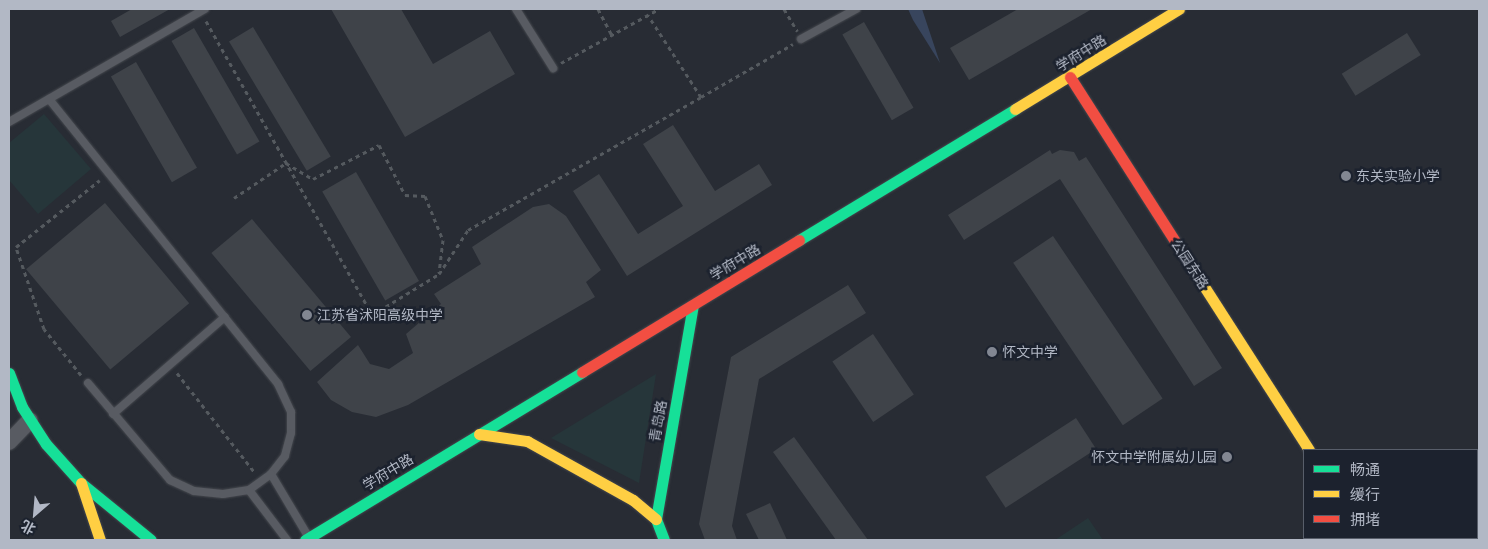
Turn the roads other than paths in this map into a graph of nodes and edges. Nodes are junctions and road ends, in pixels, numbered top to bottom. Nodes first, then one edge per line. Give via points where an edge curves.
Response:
1 (516, 9) edge
2 (856, 9) edge
3 (1179, 9) edge
4 (203, 10) edge
5 (801, 39) road end
6 (553, 68) road end
7 (1070, 77) junction
8 (49, 99) junction
9 (9, 122) edge
10 (693, 305) junction
11 (224, 318) junction
12 (9, 373) edge
13 (88, 383) road end
14 (113, 414) junction
15 (30, 420) junction
16 (479, 434) junction
17 (9, 442) edge
18 (1308, 449) edge
19 (271, 474) junction
20 (81, 483) junction
21 (249, 490) junction
22 (656, 519) junction
23 (307, 539) edge
24 (100, 540) edge
25 (151, 540) edge
26 (287, 540) edge
27 (664, 540) edge

1 - 6 lane
2 - 5 lane
3 - 7 street, 学府中路
4 - 8 lane
7 - 10 street, 学府中路
7 - 18 street, 公园东路
8 - 9 lane
8 - 11 lane
10 - 16 street, 学府中路
10 - 22 street, 青岛路
11 - 14 lane
11 - 19 lane via 278,384 291,412 291,433 285,456
12 - 15 street
13 - 14 lane
14 - 21 lane via 170,480 194,491 223,494
15 - 17 street
15 - 20 street
16 - 22 street via 526,441 633,500
16 - 23 street, 学府中路
19 - 21 lane
19 - 23 lane
20 - 24 street
20 - 25 street
21 - 26 lane
22 - 27 street

